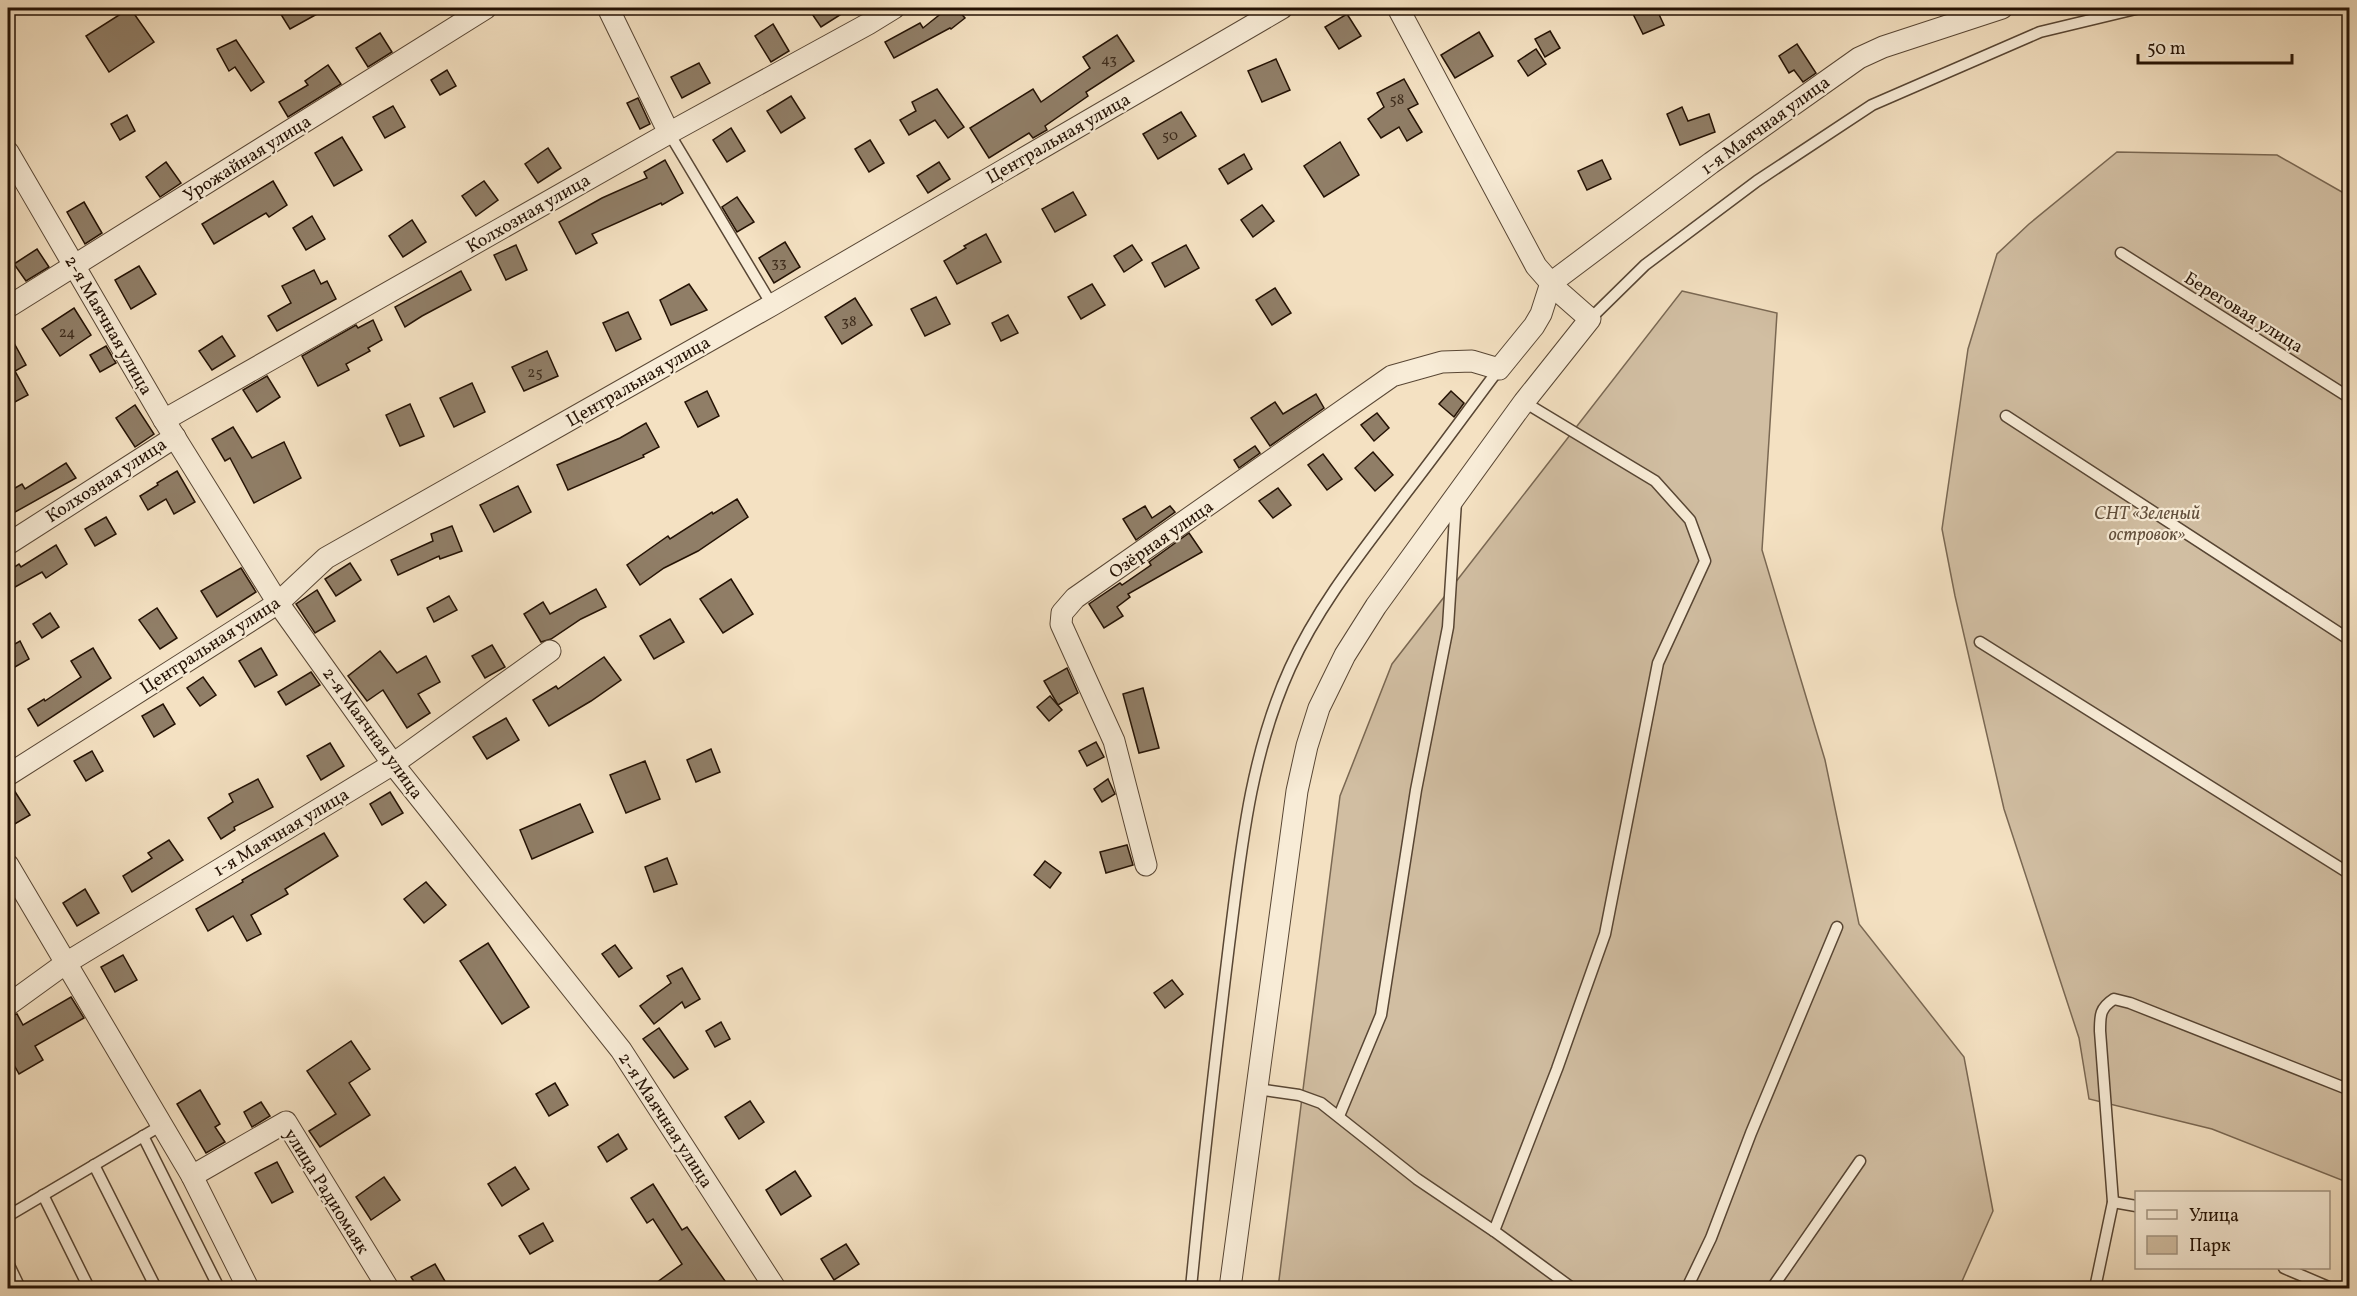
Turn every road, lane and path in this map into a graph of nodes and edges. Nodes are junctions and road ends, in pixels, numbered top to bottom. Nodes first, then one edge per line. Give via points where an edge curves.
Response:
1 (486, 8) edge
2 (608, 8) edge
3 (894, 8) edge
4 (1282, 8) edge
5 (1398, 8) edge
6 (2002, 8) edge
7 (2140, 8) edge
8 (669, 133) junction
9 (8, 152) edge
10 (2121, 253) dead end
11 (75, 266) junction
12 (1551, 283) junction
13 (772, 305) junction
14 (8, 307) edge
15 (1590, 319) junction
16 (1499, 369) junction
17 (2349, 398) edge
18 (1524, 402) junction
19 (2006, 416) dead end
20 (169, 428) junction
21 (1456, 499) junction
22 (8, 544) edge
23 (278, 603) junction
24 (2349, 640) edge
25 (1980, 642) dead end
26 (550, 651) dead end
27 (393, 764) junction
28 (8, 775) edge
29 (8, 865) edge
30 (1146, 865) dead end
31 (2349, 874) edge
32 (1837, 927) dead end
33 (66, 963) junction
34 (8, 1005) edge
35 (1257, 1089) junction
36 (2349, 1089) edge
37 (1339, 1116) junction
38 (162, 1125) junction
39 (143, 1136) junction
40 (1860, 1161) dead end
41 (94, 1165) junction
42 (192, 1176) junction
43 (43, 1195) junction
44 (2113, 1202) junction
45 (2135, 1206) edge
46 (8, 1216) edge
47 (1494, 1231) junction
48 (8, 1263) edge
49 (2286, 1269) edge
50 (20, 1288) edge
51 (90, 1288) edge
52 (156, 1288) edge
53 (219, 1288) edge
54 (248, 1288) edge
55 (388, 1288) edge
56 (775, 1288) edge
57 (1191, 1288) edge
58 (1230, 1288) edge
59 (1572, 1288) edge
60 (1687, 1288) edge
61 (1772, 1288) edge
62 (2095, 1288) edge
63 (2331, 1288) edge

1 - 11 street, Урожайная улица
2 - 8 street
3 - 8 street, Колхозная улица
4 - 13 street, Центральная улица
5 - 12 street via 1536,266
6 - 12 street, 1-я Маячная улица via 1859,58
7 - 15 lane via 2040,32 1872,105 1757,180 1645,264
8 - 13 lane
8 - 20 street, Колхозная улица
9 - 11 street, 2-я Маячная улица
10 - 17 lane, Береговая улица
11 - 14 street, Урожайная улица
11 - 20 street, 2-я Маячная улица
12 - 15 street
12 - 16 street via 1534,327
13 - 23 street, Центральная улица via 326,558
15 - 18 street
16 - 30 street, Озёрная улица via 1472,361 1442,362 1392,376 1075,598 1062,612 1060,624 1114,741
16 - 57 lane via 1358,555 1290,666 1268,720 1246,812 1208,1112
18 - 21 street
18 - 47 lane via 1655,481 1690,520 1705,561 1658,663 1605,934
19 - 24 lane
20 - 22 street, Колхозная улица
20 - 23 street, 2-я Маячная улица
21 - 35 street via 1370,615 1344,656 1319,708 1298,791
21 - 37 lane via 1448,627 1416,790 1381,1015
23 - 27 street, 2-я Маячная улица
23 - 28 street, Центральная улица
25 - 31 lane
26 - 27 street, 1-я Маячная улица
27 - 33 street, 1-я Маячная улица
27 - 56 street, 2-я Маячная улица via 621,1050
29 - 33 street
32 - 60 lane
33 - 34 street, 1-я Маячная улица
33 - 38 street
35 - 37 lane via 1299,1095 1321,1103
35 - 58 street
36 - 44 lane via 2114,999 2100,1012
37 - 47 lane via 1376,1149
38 - 39 lane
38 - 42 street
39 - 41 lane
39 - 53 lane
40 - 61 lane
41 - 43 lane
41 - 52 lane
42 - 54 street
42 - 55 street, улица Радиомаяк via 286,1122
43 - 46 lane
43 - 51 lane
44 - 45 lane
44 - 62 lane
47 - 59 lane
48 - 50 lane
49 - 63 lane

